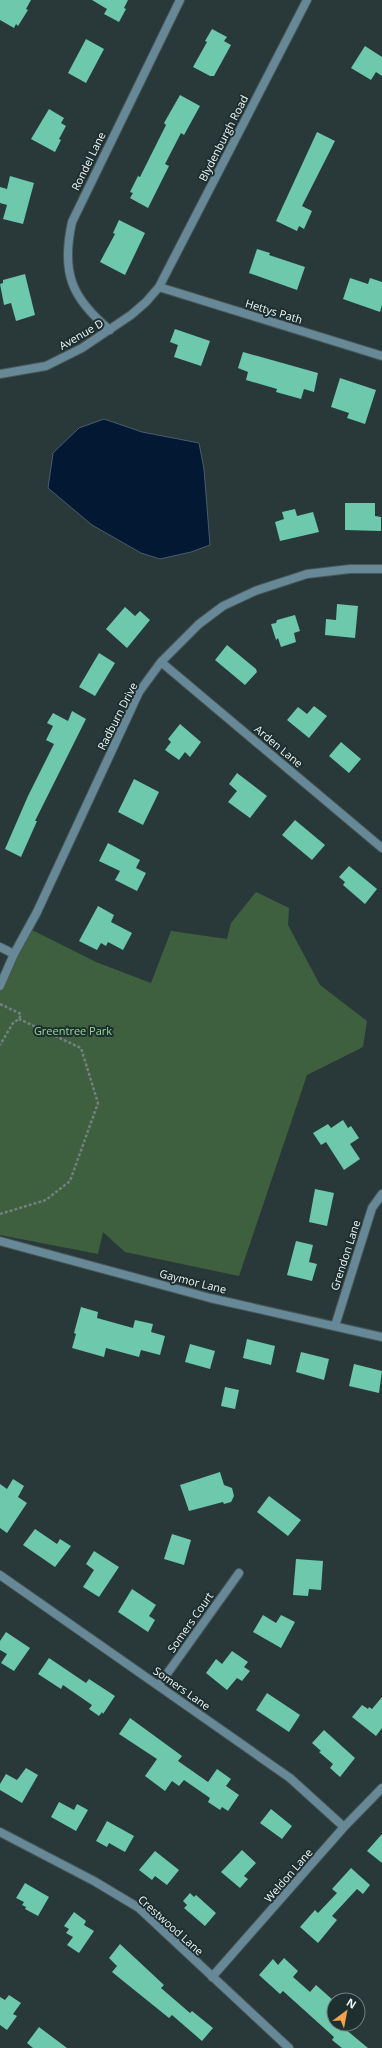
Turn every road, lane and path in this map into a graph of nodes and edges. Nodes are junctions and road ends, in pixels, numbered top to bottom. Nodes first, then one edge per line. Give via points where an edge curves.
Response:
1 (180, 0) edge
2 (307, 0) edge
3 (159, 287) junction
4 (110, 330) junction
5 (382, 356) edge
6 (0, 374) edge
7 (382, 569) edge
8 (161, 662) junction
9 (382, 848) edge
10 (0, 947) edge
11 (14, 954) junction
12 (0, 986) edge
13 (0, 1004) edge
14 (19, 1019) junction
15 (0, 1045) edge
16 (382, 1194) edge
17 (0, 1214) edge
18 (0, 1241) edge
19 (335, 1326) junction
20 (382, 1337) edge
21 (239, 1572) dead end
22 (0, 1575) edge
23 (159, 1685) junction
24 (382, 1788) edge
25 (344, 1827) junction
26 (0, 1832) edge
27 (212, 1977) junction
28 (289, 2048) edge

1 - 4 street, Rondel Lane via 72,222 68,241 69,277 90,314
2 - 3 street, Blydenburgh Road
3 - 4 street, Avenue D via 146,302
3 - 5 street, Hettys Path
4 - 6 street, Avenue D via 46,366
7 - 8 street, Radburn Drive via 350,568 307,574 255,591 223,606 199,624
8 - 9 street, Arden Lane
8 - 11 street, Radburn Drive via 139,692 37,912
10 - 11 street
11 - 12 street, Radburn Drive
13 - 14 path via 21,1014
14 - 15 path via 13,1023
14 - 17 path via 81,1048 98,1103 70,1181 46,1200
16 - 19 street, Grendon Lane via 372,1208
18 - 19 street, Gaymor Lane via 210,1298
19 - 20 street, Gaymor Lane
21 - 23 street, Somers Court
22 - 23 street, Somers Lane
23 - 25 street, Somers Lane via 290,1778
24 - 25 street, Weldon Lane
25 - 27 street, Weldon Lane
26 - 27 street, Crestwood Lane via 139,1908
27 - 28 street, Crestwood Lane

